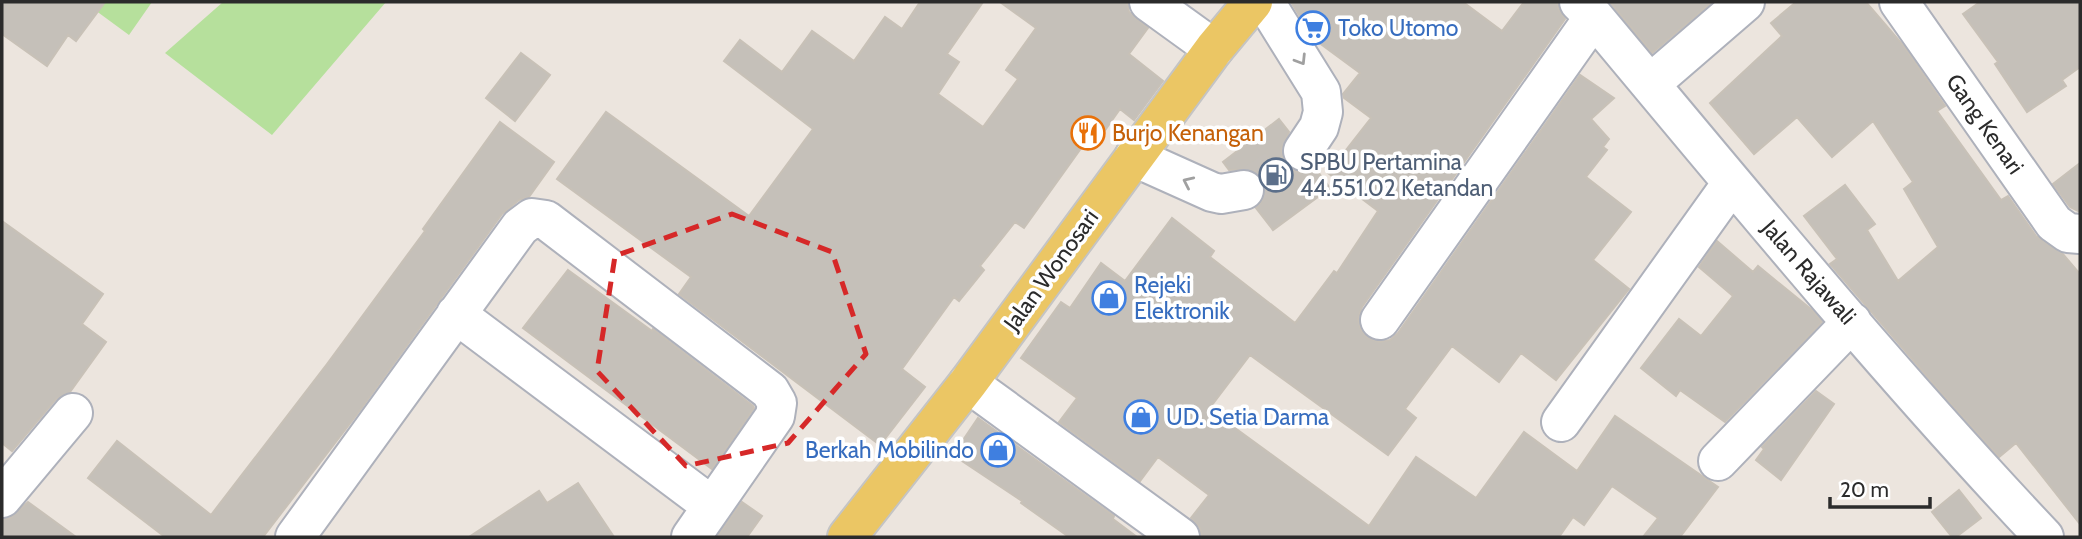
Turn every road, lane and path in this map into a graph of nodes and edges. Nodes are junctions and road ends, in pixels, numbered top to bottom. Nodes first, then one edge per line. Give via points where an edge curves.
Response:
1 (1149, 2) edge
2 (1253, 2) edge
3 (1265, 2) edge
4 (1745, 2) edge
5 (1899, 2) edge
6 (1587, 10) edge
7 (1214, 49) junction
8 (1650, 84) junction
9 (1303, 151) tunnel mouth
10 (1134, 157) junction
11 (1732, 183) junction
12 (1244, 191) tunnel mouth
13 (2080, 234) edge
14 (456, 314) junction
15 (1380, 320) dead end
16 (1852, 322) junction
17 (968, 383) junction
18 (73, 413) dead end
19 (1561, 422) dead end
20 (1718, 461) dead end
21 (2, 498) edge
22 (712, 506) junction
23 (295, 537) edge
24 (691, 537) edge
25 (847, 537) edge
26 (1180, 537) edge
27 (2044, 537) edge

1 - 7 street
2 - 7 main road, Jalan Wonosari
3 -> 9 street via 1321,92 1319,127
4 - 8 street
5 - 13 street, Gang Kenari via 2054,223 2068,233
6 - 8 street, Jalan Rajawali
6 - 15 street
7 - 10 main road, Jalan Wonosari
8 - 11 street, Jalan Rajawali
12 -> 10 street via 1212,192
10 - 17 main road, Jalan Wonosari
11 - 16 street, Jalan Rajawali
11 - 19 street
14 - 22 street
14 - 22 street via 520,227 532,218 546,220 770,391 777,403 775,416
14 - 23 street
16 - 20 street
16 - 27 street, Jalan Rajawali via 1950,438
17 - 25 main road, Jalan Wonosari
17 - 26 street
18 - 21 street
22 - 24 street

